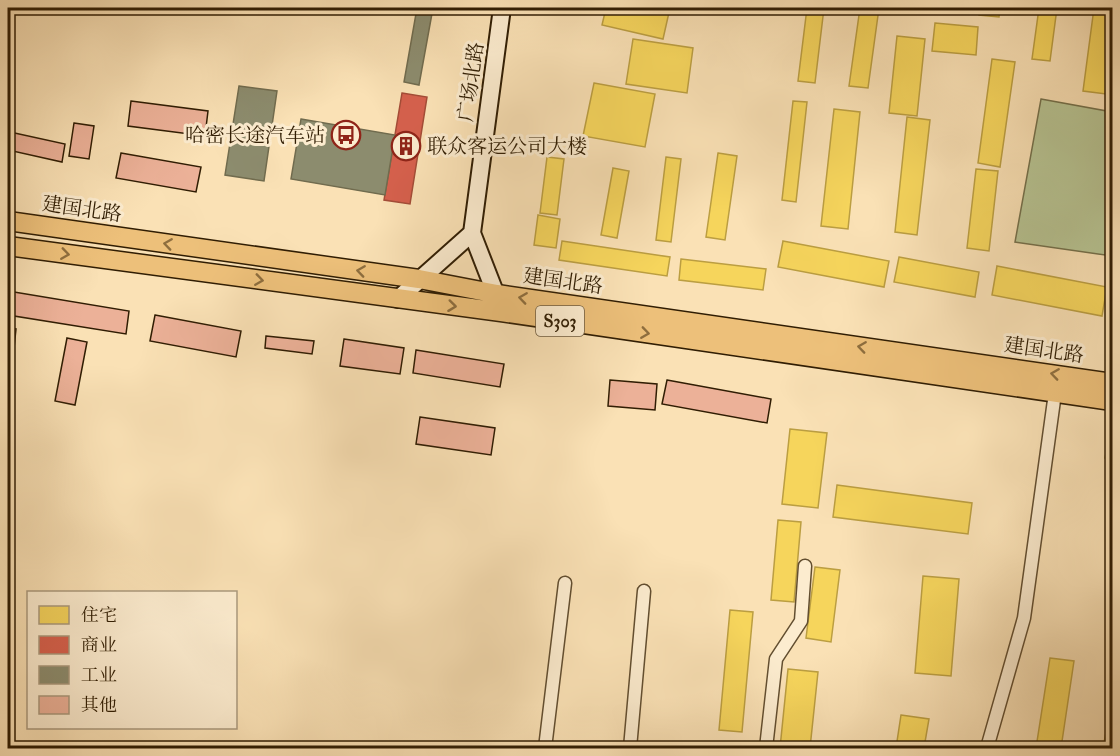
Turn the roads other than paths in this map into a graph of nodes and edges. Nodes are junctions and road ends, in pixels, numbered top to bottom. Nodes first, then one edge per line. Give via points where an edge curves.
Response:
1 (502, 8) edge
2 (8, 221) edge
3 (472, 233) junction
4 (8, 246) edge
5 (419, 279) junction
6 (398, 299) junction
7 (499, 303) junction
8 (1113, 382) edge
9 (1055, 393) junction
10 (1113, 401) edge
11 (805, 566) dead end
12 (565, 583) dead end
13 (644, 591) dead end
14 (545, 748) edge
15 (630, 748) edge
16 (766, 748) edge
17 (987, 748) edge

1 - 3 main road, 广场北路
5 -> 2 main road, 建国北路
3 - 5 main road
3 - 7 main road
4 -> 6 main road, 建国北路 / S303
5 - 6 main road
5 - 7 main road, 建国北路
6 -> 7 main road, 建国北路 / S303
8 -> 7 main road, 建国北路
7 -> 9 main road, 建国北路 / S303
9 - 10 main road, 建国北路 / S303
9 - 17 street via 1024,618
11 - 16 street via 801,621 776,659
12 - 14 street
13 - 15 street

